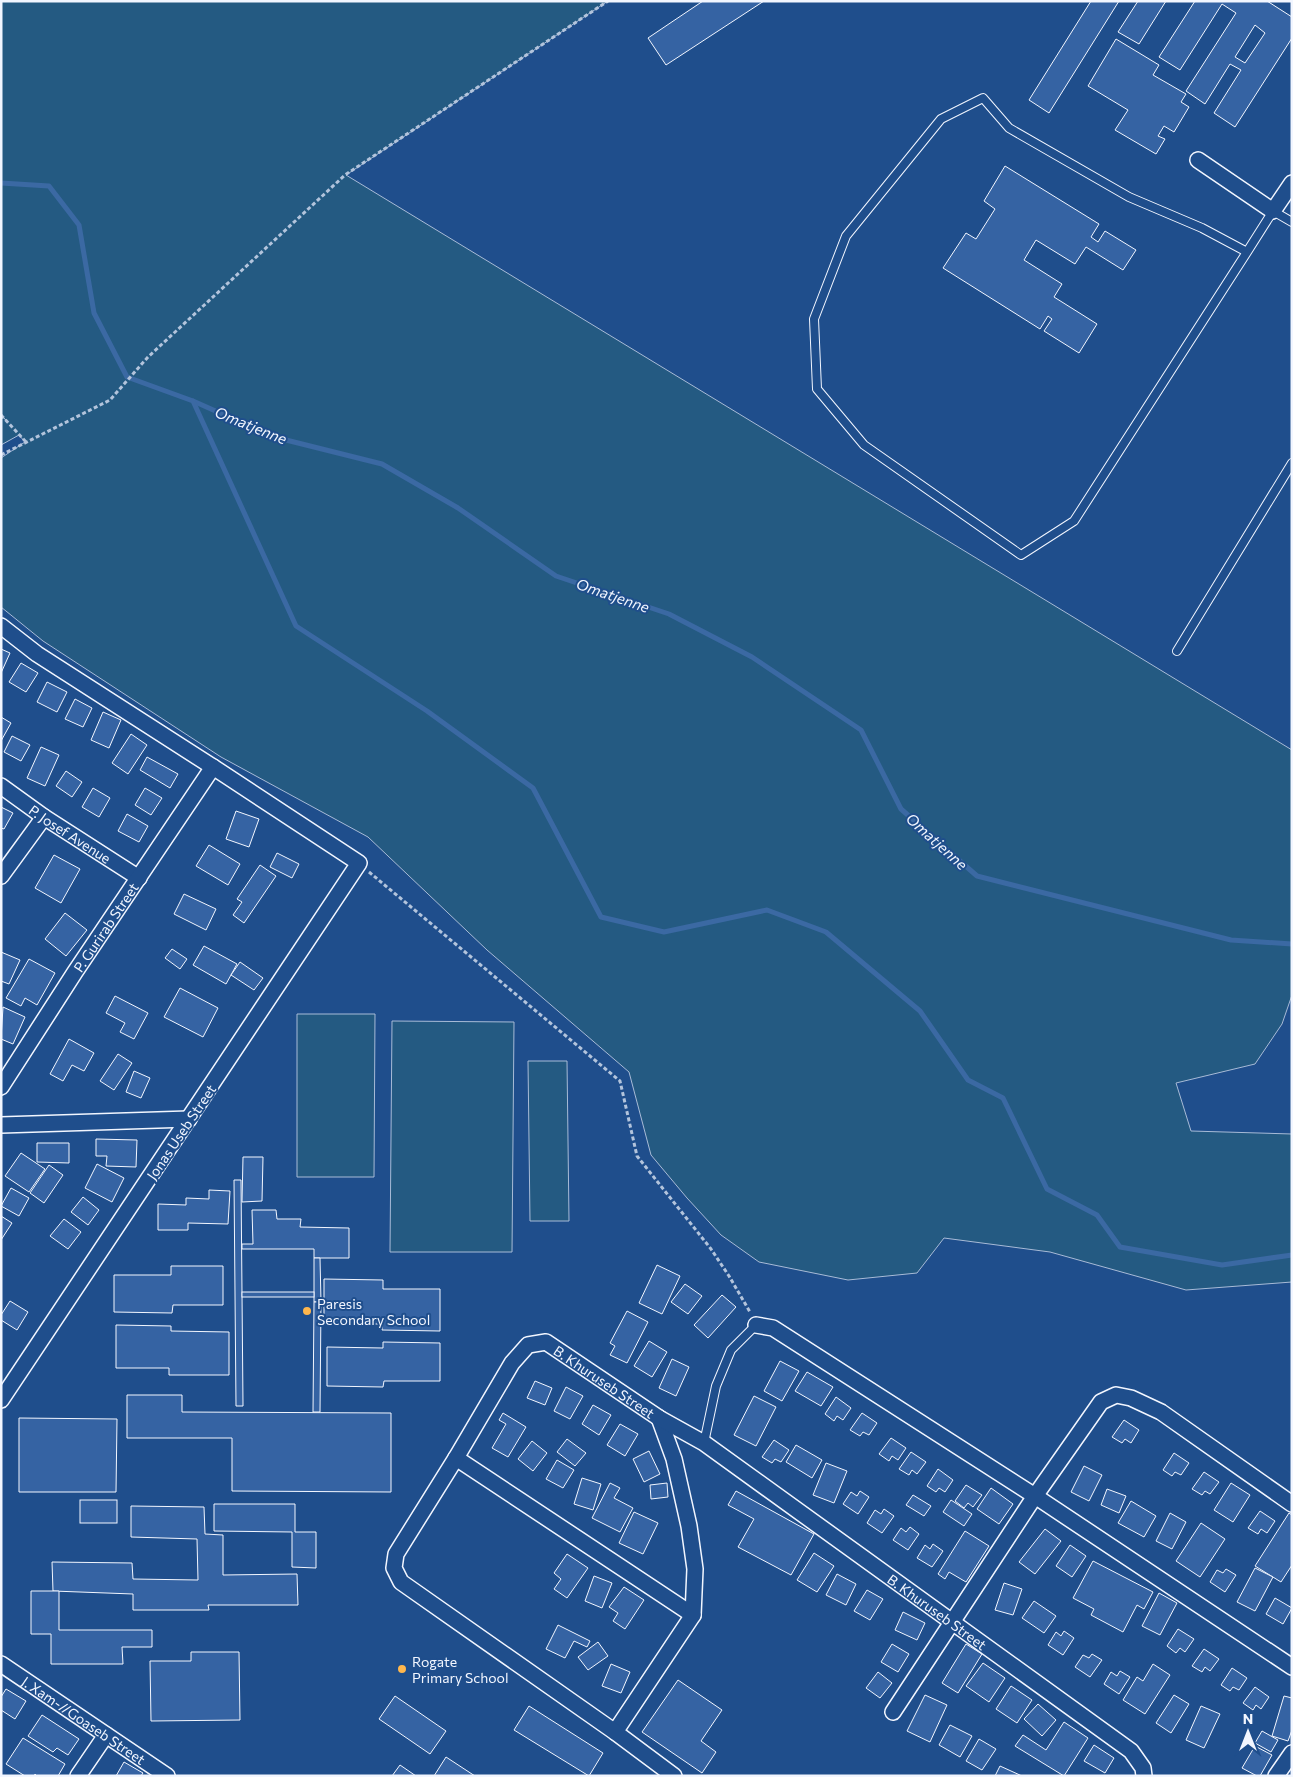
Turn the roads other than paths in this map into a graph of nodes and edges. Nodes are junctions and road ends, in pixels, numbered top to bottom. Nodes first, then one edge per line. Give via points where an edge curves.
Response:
1 (1198, 160) dead end
2 (1292, 182) edge
3 (1273, 210) junction
4 (1292, 222) edge
5 (1246, 252) junction
6 (1292, 463) edge
7 (1, 626) edge
8 (1177, 651) dead end
9 (213, 767) junction
10 (1, 786) edge
11 (44, 816) junction
12 (1, 876) edge
13 (139, 878) junction
14 (1, 1088) edge
15 (189, 1119) junction
16 (1, 1125) edge
17 (756, 1325) joint
18 (1, 1400) edge
19 (659, 1418) junction
20 (704, 1443) junction
21 (456, 1458) junction
22 (1035, 1496) junction
23 (1292, 1504) edge
24 (693, 1616) junction
25 (952, 1621) junction
26 (1, 1664) edge
27 (1292, 1667) edge
28 (893, 1712) dead end
29 (615, 1732) junction
30 (106, 1735) junction
31 (1292, 1753) edge
32 (78, 1776) edge
33 (167, 1776) edge
34 (674, 1776) edge
35 (1144, 1776) edge
36 (1276, 1776) edge

1 - 3 street
2 - 3 street
3 - 4 lane
3 - 5 lane
5 - 5 lane via 1074,521 1021,555 864,445 817,389 814,319 846,236 941,119 983,98 1008,128 1129,196 1202,228
6 - 8 lane
7 - 9 street via 36,654
9 - 13 street, P. Gurirab Street
9 - 15 street, Jonas Useb Street via 359,863
10 - 11 street, P. Josef Avenue
11 - 12 street
11 - 13 street, P. Josef Avenue
13 - 14 street, P. Gurirab Street
15 - 16 street
15 - 18 street, Jonas Useb Street
17 - 20 lane via 731,1350 716,1386
17 - 22 street via 773,1328
19 - 20 street, B. Khuruseb Street
19 - 21 street, B. Khuruseb Street via 546,1342 528,1345 512,1363
19 - 24 street via 674,1459 690,1526 696,1569
20 - 25 street, B. Khuruseb Street
21 - 24 street
21 - 29 street, B. Khuruseb Street via 396,1554 394,1568 401,1582
22 - 23 street via 1100,1402 1116,1396 1131,1398 1160,1412
22 - 25 street
22 - 27 street
24 - 29 street
25 - 28 street
25 - 35 street, B. Khuruseb Street via 1132,1751 1143,1768
26 - 30 street, J. Xam-//Goaseb Street
29 - 34 street, B. Khuruseb Street
30 - 32 street
30 - 33 street, J. Xam-//Goaseb Street
31 - 36 street

